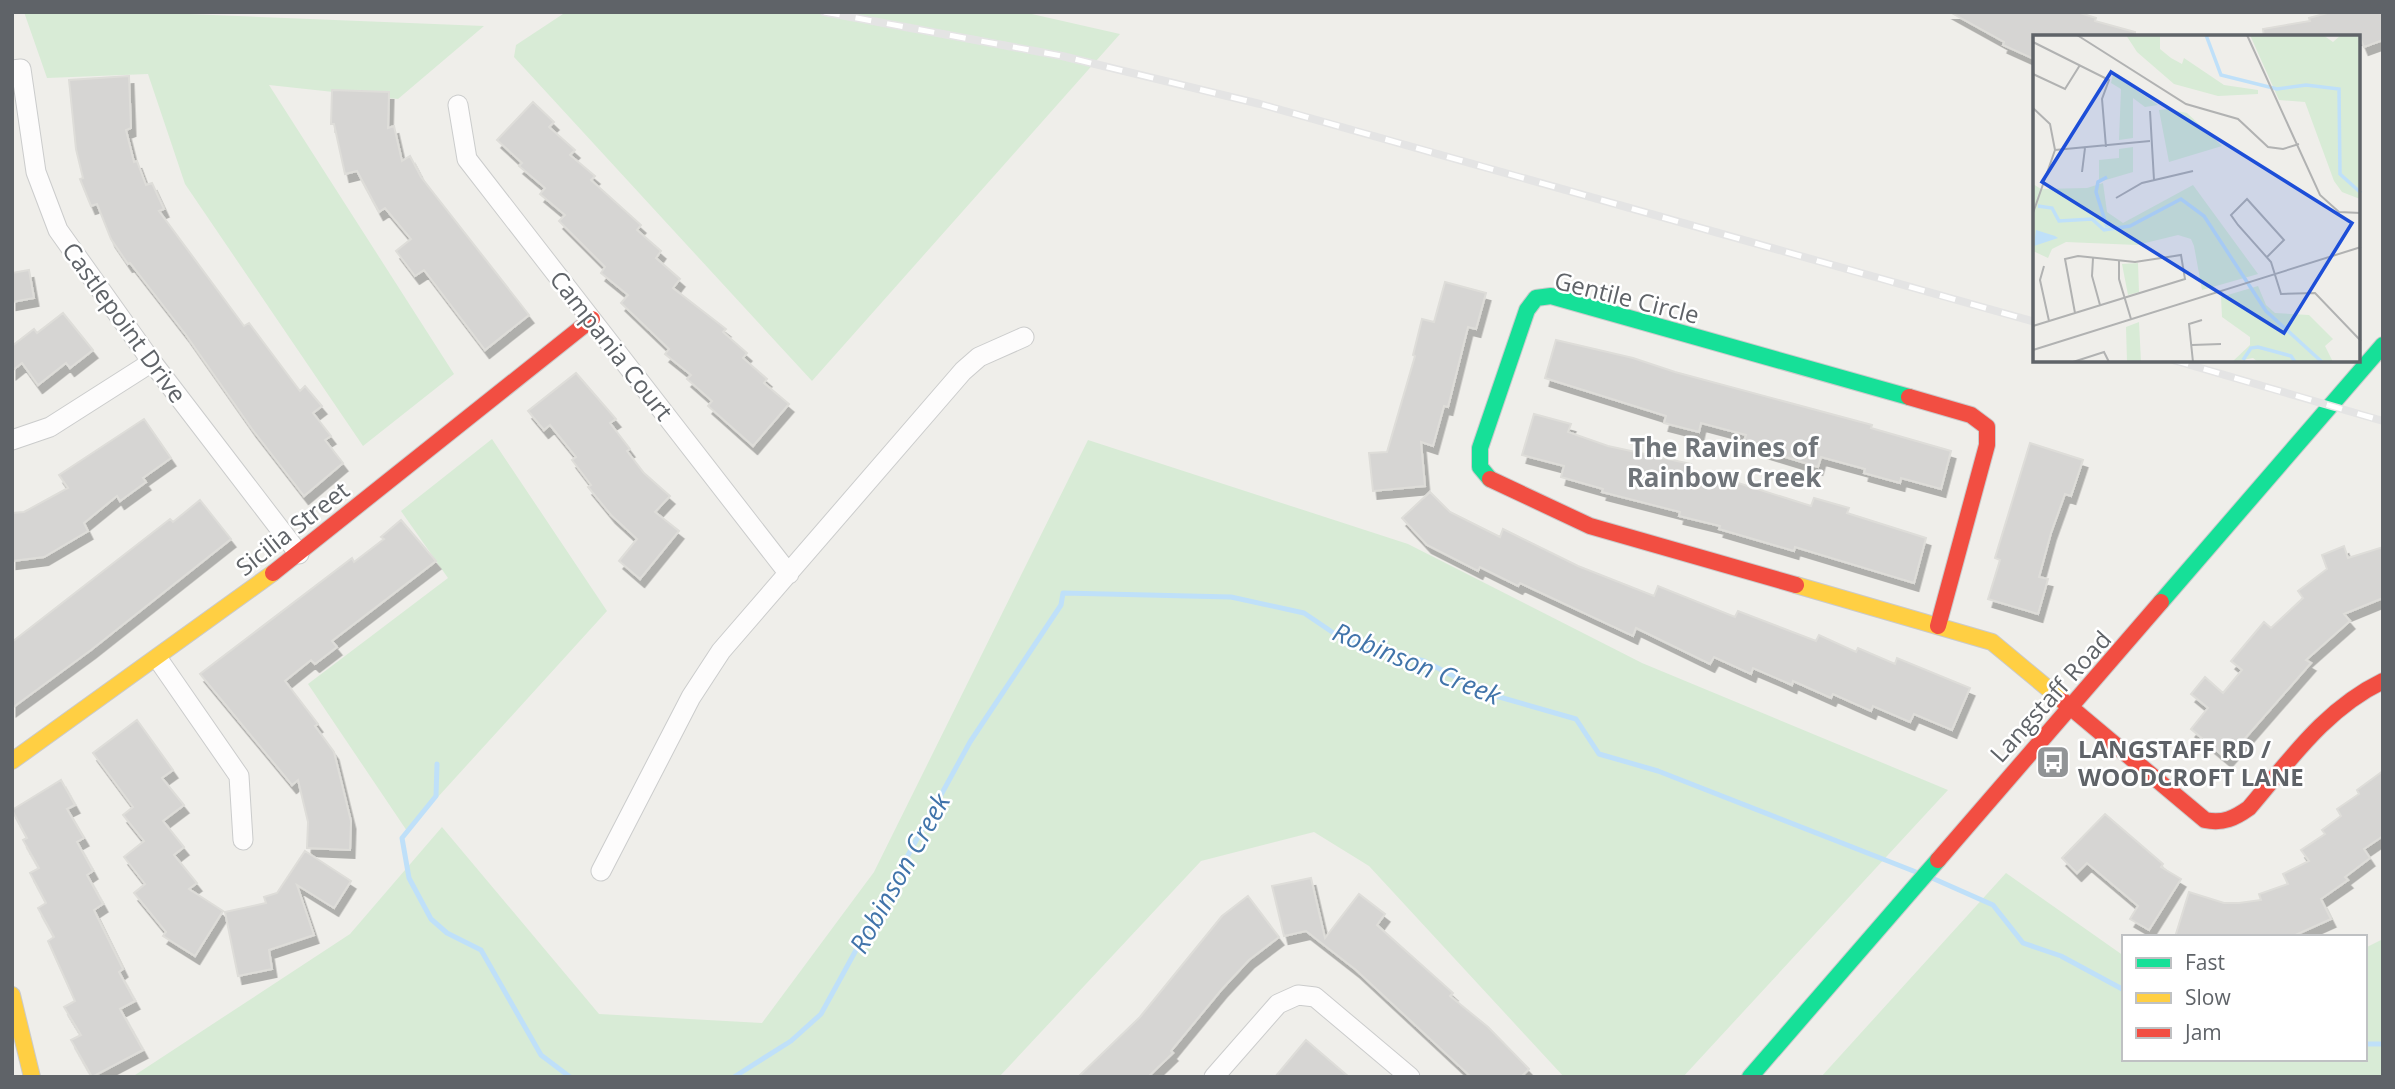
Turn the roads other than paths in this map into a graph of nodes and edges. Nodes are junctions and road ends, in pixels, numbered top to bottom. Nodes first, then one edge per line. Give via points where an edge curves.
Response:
1 (12, 70) edge
2 (458, 105) dead end
3 (592, 319) junction
4 (1024, 337) dead end
5 (2383, 345) edge
6 (152, 362) junction
7 (12, 440) edge
8 (299, 554) junction
9 (789, 574) junction
10 (1938, 626) junction
11 (158, 659) junction
12 (2383, 681) edge
13 (2071, 708) junction
14 (12, 761) edge
15 (243, 840) dead end
16 (601, 871) dead end
17 (12, 995) edge
18 (32, 1077) edge
19 (1214, 1077) edge
20 (1410, 1077) edge
21 (1750, 1077) edge

1 - 6 street, Castlepoint Drive via 21,69 36,172 58,230
2 - 3 street, Campania Court via 467,159
3 - 8 street, Sicilia Street
3 - 9 street, Campania Court
4 - 9 street via 979,357 963,371
5 - 13 street, Langstaff Road
6 - 7 street via 50,427
6 - 8 street, Castlepoint Drive
8 - 11 street, Sicilia Street
9 - 16 street via 721,651 691,697
10 - 10 street, Gentile Circle via 1987,445 1987,427 1971,415 1551,296 1536,298 1527,310 1480,448 1480,467 1492,481 1590,526
10 - 13 street, Gentile Circle via 1992,642
11 - 14 street, Sicilia Street
11 - 15 street via 239,776
12 - 13 street, Gentile Circle via 2355,695 2327,719 2249,808 2216,824 2196,815
13 - 21 street, Langstaff Road
17 - 18 street
19 - 20 street via 1278,1004 1297,995 1315,997

